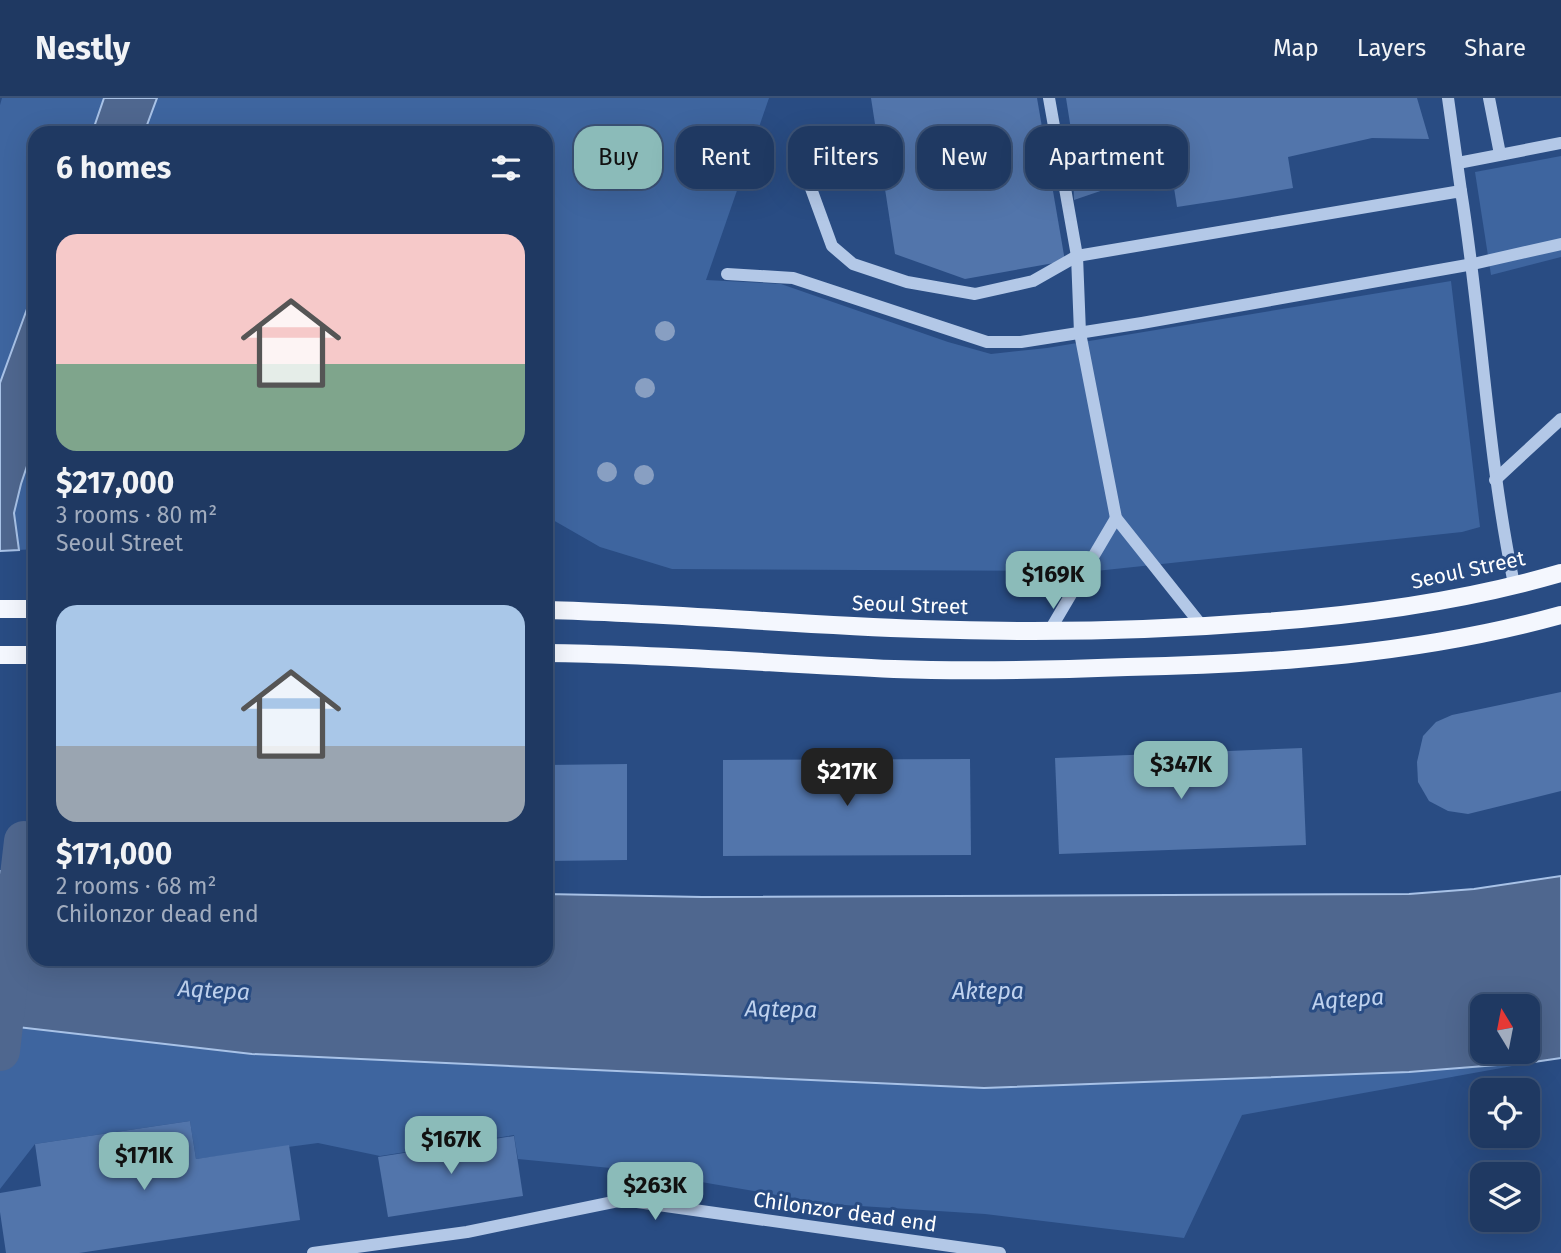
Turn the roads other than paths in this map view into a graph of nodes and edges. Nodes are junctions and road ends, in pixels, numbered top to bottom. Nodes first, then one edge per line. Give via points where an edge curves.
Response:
1 (1049, 98) edge
2 (1448, 98) edge
3 (1489, 98) edge
4 (1561, 143) edge
5 (1500, 154) junction
6 (1458, 163) junction
7 (811, 189) edge
8 (1461, 191) junction
9 (1561, 244) edge
10 (1077, 256) junction
11 (1473, 264) junction
12 (727, 274) dead end
13 (1080, 333) junction
14 (1561, 419) edge
15 (1495, 480) junction
16 (1116, 518) junction
17 (1561, 573) edge
18 (1514, 584) junction
19 (0, 609) edge
20 (28, 609) edge
21 (553, 610) edge
22 (1561, 615) edge
23 (1202, 626) junction
24 (1050, 630) junction
25 (553, 653) edge
26 (0, 655) edge
27 (28, 655) edge
28 (929, 1248) edge
29 (313, 1253) edge
30 (1000, 1253) edge

1 - 10 street
2 - 6 street
3 - 5 street
4 - 5 street
5 - 6 street
6 - 8 street
7 - 10 street via 832,246 853,264 907,282 975,294 1033,281
8 - 10 street
8 - 11 street
9 - 11 street
10 - 13 street
11 - 13 street
11 - 15 street
12 - 13 street via 793,278 987,342
13 - 16 street
14 - 15 street
15 - 18 street
16 - 23 street
16 - 24 street
17 - 18 main road, Seoul Street
18 - 23 main road, Seoul Street via 1358,613
19 - 20 main road
21 - 24 main road, Seoul Street via 919,629
22 - 25 main road via 1401,648 1181,666 931,670
23 - 24 main road, Seoul Street
26 - 27 main road
28 - 29 street, Chilonzor dead end via 623,1200 467,1232
28 - 30 street, Chilonzor dead end

